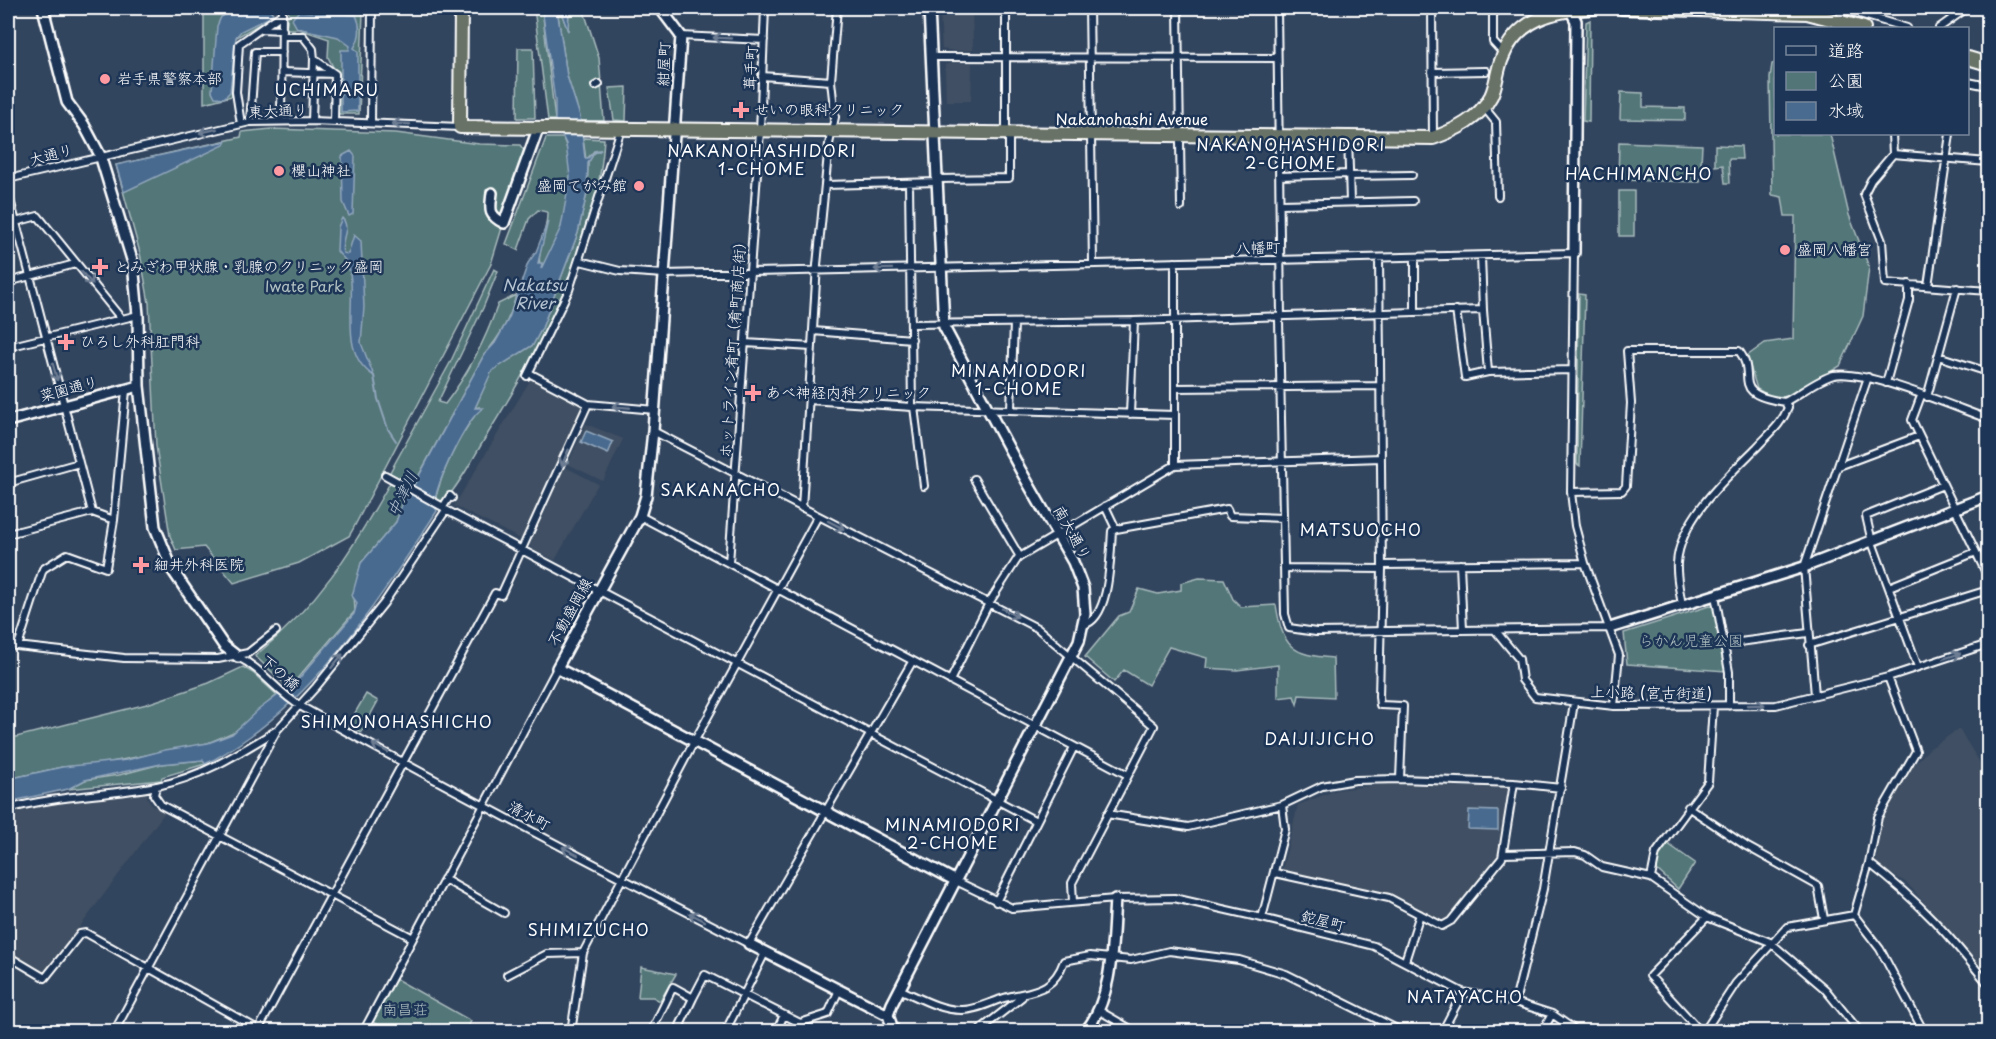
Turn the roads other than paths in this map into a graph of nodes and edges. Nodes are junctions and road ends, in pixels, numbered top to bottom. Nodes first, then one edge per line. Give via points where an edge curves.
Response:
1 (43, 8) edge
2 (372, 8) edge
3 (461, 8) edge
4 (660, 8) edge
5 (765, 8) edge
6 (837, 8) edge
7 (929, 8) edge
8 (1006, 8) edge
9 (1089, 8) edge
10 (1178, 8) edge
11 (1277, 8) edge
12 (1432, 8) edge
13 (1493, 8) edge
14 (1570, 8) edge
15 (1594, 8) edge
16 (1622, 8) edge
17 (1635, 8) edge
18 (1712, 8) edge
19 (1869, 8) edge
20 (1967, 8) edge
21 (1808, 10) edge
22 (282, 11) edge
23 (1865, 22) edge
24 (1900, 27) edge
25 (1940, 27) edge
26 (260, 29) junction
27 (283, 33) junction
28 (681, 36) junction
29 (764, 40) junction
30 (282, 52) junction
31 (1504, 54) junction
32 (933, 57) junction
33 (1007, 58) junction
34 (1089, 58) junction
35 (1179, 58) junction
36 (1277, 58) junction
37 (1969, 58) edge
38 (314, 59) junction
39 (1989, 64) edge
40 (1486, 71) dead end
41 (282, 72) junction
42 (1432, 72) junction
43 (313, 73) junction
44 (335, 74) junction
45 (762, 76) junction
46 (831, 81) junction
47 (1969, 82) edge
48 (1989, 86) edge
49 (1483, 106) junction
50 (281, 121) junction
51 (312, 121) junction
52 (250, 122) junction
53 (334, 122) junction
54 (370, 123) junction
55 (241, 124) junction
56 (460, 127) junction
57 (542, 129) junction
58 (621, 129) junction
59 (676, 129) junction
60 (760, 131) junction
61 (833, 132) junction
62 (937, 133) junction
63 (1008, 134) junction
64 (1179, 135) junction
65 (1278, 135) junction
66 (1892, 135) edge
67 (1950, 135) edge
68 (1090, 136) junction
69 (1348, 136) junction
70 (1433, 138) junction
71 (1893, 154) junction
72 (100, 155) junction
73 (1946, 159) junction
74 (1989, 162) edge
75 (1349, 175) junction
76 (1279, 176) junction
77 (1412, 176) dead end
78 (8, 179) edge
79 (938, 181) junction
80 (909, 183) junction
81 (825, 185) junction
82 (8, 192) edge
83 (492, 193) dead end
84 (1498, 196) dead end
85 (1413, 201) dead end
86 (1350, 202) junction
87 (1280, 204) junction
88 (1181, 207) dead end
89 (11, 223) edge
90 (1574, 253) junction
91 (1481, 256) junction
92 (1415, 257) junction
93 (1379, 258) junction
94 (1282, 260) junction
95 (580, 261) junction
96 (1175, 262) junction
97 (1093, 263) junction
98 (75, 264) junction
99 (941, 267) junction
100 (912, 268) junction
101 (817, 270) junction
102 (750, 272) junction
103 (664, 274) junction
104 (30, 276) junction
105 (8, 282) edge
106 (1909, 284) junction
107 (1928, 286) junction
108 (1957, 288) junction
109 (1989, 291) edge
110 (1456, 310) junction
111 (1483, 310) junction
112 (1415, 312) junction
113 (1378, 313) junction
114 (138, 315) junction
115 (120, 317) junction
116 (1281, 317) junction
117 (1176, 320) junction
118 (1134, 321) junction
119 (1014, 323) junction
120 (912, 324) junction
121 (944, 324) junction
122 (813, 331) junction
123 (46, 337) junction
124 (912, 339) junction
125 (745, 343) junction
126 (8, 347) edge
127 (812, 347) junction
128 (1938, 356) junction
129 (1572, 370) junction
130 (1488, 372) junction
131 (1989, 372) edge
132 (1868, 377) junction
133 (1886, 383) junction
134 (139, 386) junction
135 (1380, 386) junction
136 (1280, 387) junction
137 (1175, 388) junction
138 (126, 390) junction
139 (1924, 397) junction
140 (809, 400) junction
141 (1785, 402) junction
142 (588, 404) junction
143 (64, 406) junction
144 (913, 407) junction
145 (987, 409) junction
146 (655, 410) junction
147 (1011, 410) junction
148 (1130, 414) junction
149 (1175, 415) junction
150 (1989, 419) edge
151 (8, 421) edge
152 (653, 431) junction
153 (1920, 436) junction
154 (1381, 458) junction
155 (1282, 461) junction
156 (79, 463) junction
157 (1175, 465) junction
158 (1839, 466) junction
159 (736, 473) junction
160 (385, 476) dead end
161 (974, 479) dead end
162 (8, 483) edge
163 (1943, 485) junction
164 (924, 486) dead end
165 (1571, 492) junction
166 (1989, 496) edge
167 (452, 498) dead end
168 (1105, 506) junction
169 (802, 508) junction
170 (1955, 510) junction
171 (92, 512) junction
172 (640, 516) junction
173 (818, 516) junction
174 (1283, 518) junction
175 (114, 520) junction
176 (1116, 529) junction
177 (8, 534) edge
178 (1056, 535) junction
179 (1872, 542) junction
180 (524, 550) junction
181 (1976, 552) junction
182 (1020, 557) junction
183 (729, 563) junction
184 (1585, 563) junction
185 (1460, 564) junction
186 (1382, 567) junction
187 (1804, 567) junction
188 (1284, 568) junction
189 (1989, 577) edge
190 (1889, 587) junction
191 (777, 589) junction
192 (600, 590) junction
193 (1989, 590) edge
194 (1715, 595) junction
195 (989, 603) junction
196 (1682, 605) junction
197 (1900, 617) junction
198 (8, 621) edge
199 (1083, 625) junction
200 (1610, 628) junction
201 (1463, 630) junction
202 (1495, 630) junction
203 (276, 631) dead end
204 (1381, 632) junction
205 (1808, 633) junction
206 (1724, 644) junction
207 (1989, 644) edge
208 (13, 645) edge
209 (1809, 645) junction
210 (1071, 654) junction
211 (238, 657) junction
212 (912, 662) junction
213 (738, 663) junction
214 (1918, 667) junction
215 (556, 668) junction
216 (1888, 677) junction
217 (950, 681) junction
218 (1815, 695) junction
219 (1574, 703) junction
220 (298, 704) junction
221 (1614, 706) junction
222 (1713, 706) junction
223 (1729, 706) junction
224 (1035, 726) junction
225 (277, 730) junction
226 (871, 733) junction
227 (694, 742) junction
228 (1074, 747) junction
229 (404, 760) junction
230 (1128, 775) junction
231 (1400, 779) junction
232 (1514, 783) junction
233 (156, 786) junction
234 (1561, 788) junction
235 (997, 800) junction
236 (1282, 805) junction
237 (484, 806) junction
238 (1688, 807) junction
239 (8, 809) edge
240 (825, 812) junction
241 (1107, 814) junction
242 (1036, 821) junction
243 (222, 835) junction
244 (1550, 851) junction
245 (1503, 854) junction
246 (1869, 863) junction
247 (1275, 873) junction
248 (621, 878) junction
249 (1651, 878) junction
250 (444, 879) junction
251 (956, 881) junction
252 (331, 894) junction
253 (1115, 899) junction
254 (996, 902) junction
255 (1073, 902) junction
256 (504, 913) dead end
257 (1420, 914) junction
258 (1854, 915) junction
259 (1707, 917) junction
260 (1262, 918) junction
261 (1824, 919) junction
262 (413, 938) junction
263 (1770, 942) junction
264 (749, 944) junction
265 (583, 953) junction
266 (765, 953) junction
267 (8, 956) edge
268 (1111, 960) junction
269 (1405, 961) junction
270 (148, 968) junction
271 (507, 975) dead end
272 (1989, 984) edge
273 (899, 989) junction
274 (839, 990) junction
275 (1463, 992) junction
276 (744, 995) junction
277 (1023, 996) junction
278 (693, 998) junction
279 (1515, 1002) junction
280 (1098, 1011) junction
281 (1552, 1014) junction
282 (784, 1015) junction
283 (888, 1015) junction
284 (260, 1031) edge
285 (114, 1032) edge
286 (363, 1032) edge
287 (571, 1032) edge
288 (651, 1032) edge
289 (677, 1032) edge
290 (725, 1032) edge
291 (776, 1032) edge
292 (894, 1032) edge
293 (977, 1032) edge
294 (1085, 1032) edge
295 (1136, 1032) edge
296 (1403, 1032) edge
297 (1442, 1032) edge
298 (1542, 1032) edge
299 (1578, 1032) edge
300 (1702, 1032) edge
301 (1860, 1032) edge
302 (1924, 1032) edge

1 - 72 street via 67,102
2 - 54 street
3 - 56 highway
4 - 28 street, 紺屋町
5 - 29 street, 葺手町
6 - 46 street
7 - 32 street, 南大通り
8 - 33 street
9 - 34 street
10 - 35 street
11 - 36 street
12 - 42 street
13 - 31 street via 1493,42
14 - 15 highway, Nakanohashi Avenue
14 - 31 highway, Nakanohashi Avenue via 1529,23
14 - 90 street via 1576,21
16 - 17 highway
17 - 18 highway
18 - 21 highway
19 - 23 street
20 - 25 street
21 - 23 highway via 1839,21
22 - 26 street
22 - 27 street
23 - 24 street
26 - 27 street
26 - 55 street via 239,44 236,92
27 - 30 street
27 - 38 street via 303,36 313,49
29 -> 28 street
28 - 59 street, 紺屋町
29 - 45 street, 葺手町
30 - 41 street
30 - 52 street via 255,52
31 - 49 highway, Nakanohashi Avenue via 1491,96
32 - 33 street
32 - 62 street, 南大通り
33 - 34 street
33 - 63 street
34 - 35 street
34 - 68 street
35 - 36 street
35 - 64 street
36 - 65 street
37 - 39 highway
38 - 43 street
38 - 44 street
40 - 42 street
41 - 43 street
41 - 50 street
42 - 70 street
43 - 44 street
43 - 51 street
44 - 53 street
45 - 46 street
45 - 60 street, 葺手町
46 - 61 street
47 - 48 street
49 - 70 highway, Nakanohashi Avenue via 1460,127
49 - 84 street via 1496,122
50 - 51 street, 東大通り
50 - 52 street, 東大通り
51 - 53 street, 東大通り
52 - 55 street, 東大通り
53 - 54 street, 東大通り
56 -> 54 street, 東大通り
55 -> 72 street, 東大通り
56 - 57 highway, Nakanohashi Avenue
57 - 58 highway, Nakanohashi Avenue
57 - 83 street via 504,223 489,212
58 - 59 highway, Nakanohashi Avenue
58 - 95 street
59 - 60 highway, Nakanohashi Avenue
59 - 103 street, 不動盛岡線
60 - 61 highway, Nakanohashi Avenue
60 - 102 street, ホットライン肴町（肴町商店街）
61 - 62 highway, Nakanohashi Avenue
61 - 81 street
62 - 63 highway, Nakanohashi Avenue
62 - 79 street, 南大通り
63 - 68 highway, Nakanohashi Avenue
63 - 79 street via 1009,178
64 - 65 highway, Nakanohashi Avenue
64 - 68 highway, Nakanohashi Avenue
64 - 88 street
65 - 69 highway, Nakanohashi Avenue
65 - 76 street
66 - 71 street
67 - 73 street
68 - 97 street
69 - 70 highway, Nakanohashi Avenue
69 - 75 street
71 - 73 street
71 - 106 street via 1864,194 1882,241 1885,283
72 - 78 street, 大通り
72 - 114 street via 133,263
73 - 74 street
73 - 107 street
75 - 76 street
75 - 77 street
75 - 86 street
76 - 87 street
79 - 80 street
79 - 99 street, 南大通り
80 - 81 street
80 - 100 street
81 - 101 street
82 - 89 street
85 - 86 street
86 - 87 street
87 - 94 street
89 - 98 street via 38,216
89 - 104 street
90 - 91 street, 八幡町
90 - 129 street
91 - 92 street, 八幡町
91 - 111 street
92 - 93 street, 八幡町
92 - 112 street
93 - 94 street, 八幡町
93 - 113 street
94 - 96 street, 八幡町
94 - 116 street
95 - 103 street, 八幡町 via 620,271
95 - 142 street via 559,315 528,375
96 - 97 street, 八幡町
96 - 117 street
97 - 99 street, 八幡町
98 - 104 street
98 -> 115 street
99 - 100 street, 八幡町
99 - 121 street, 南大通り
100 -> 101 street, 八幡町
100 - 120 street
101 - 102 street, 八幡町
101 - 122 street
102 - 103 street, 八幡町
102 - 125 street, ホットライン肴町（肴町商店街）
103 - 146 street, 不動盛岡線
104 - 105 street
104 - 123 street
106 - 107 street
106 - 133 street via 1909,300
107 - 108 street
108 - 109 street
108 - 128 street
110 - 111 street
110 - 112 street
110 - 130 street via 1465,377
111 - 130 street
112 - 113 street
113 - 116 street
113 - 135 street
114 - 115 street
114 - 134 street
115 - 123 street
116 - 117 street
116 - 136 street
117 - 118 street
117 - 137 street
118 - 119 street
118 - 148 street
119 - 121 street
119 - 147 street
120 - 121 street
120 - 124 street
121 - 145 street, 南大通り
122 - 124 street
122 - 127 street
123 - 126 street
123 -> 143 street
124 - 144 street
125 - 127 street
125 - 159 street, ホットライン肴町（肴町商店街）
127 - 140 street
128 - 131 street
128 - 139 street
129 - 130 street
129 - 165 street
132 - 133 street
132 - 141 street via 1831,376
132 - 158 street
133 - 139 street
134 - 138 street, 菜園通り
134 - 211 street via 152,516 162,550 224,646
135 - 136 street
135 - 154 street
136 - 137 street
136 - 155 street
137 - 149 street
138 - 143 street, 菜園通り
138 - 175 street
139 - 150 street
139 - 153 street via 1912,420
140 - 144 street
140 - 169 street
141 - 165 street via 1749,388 1744,357 1739,351 1627,351 1630,403 1626,486 1622,491
141 - 196 street via 1788,408 1782,423 1684,532 1677,566
146 -> 142 street
142 -> 180 street
143 - 151 street, 菜園通り
143 - 156 street
144 - 145 street
144 - 164 street
145 - 147 street
145 - 178 street, 南大通り
146 - 152 street, 不動盛岡線
147 - 148 street
148 - 149 street
149 - 157 street
152 - 159 street
152 - 172 street, 不動盛岡線
153 - 158 street
153 - 163 street
154 - 155 street
154 - 186 street
155 - 157 street
155 - 174 street
156 - 162 street
156 - 171 street
157 - 168 street
158 - 187 street
159 - 169 street
159 - 183 street, ホットライン肴町（肴町商店街）
160 - 167 street via 443,507
161 - 182 street
163 - 170 street
163 - 179 street via 1866,516
165 - 184 street
166 - 170 street
168 - 176 street
168 - 178 street
169 - 173 street
170 - 179 street
170 - 181 street
171 - 175 street
171 - 177 street
172 - 183 street
172 - 192 street, 不動盛岡線
173 - 191 street
173 -> 195 street
174 - 176 street via 1230,516 1227,509
174 - 188 street
175 - 208 street via 106,568 67,554 43,569
176 - 199 street via 1112,531 1102,607 1097,618
178 - 182 street
178 - 199 street, 南大通り via 1083,588
179 - 187 street
179 - 190 street
180 - 192 street
220 -> 180 street via 384,603 446,510
180 - 229 street via 501,595 495,593
181 - 189 street
181 - 190 street
182 - 195 street
183 - 191 street
184 - 185 street
184 - 200 street
185 - 186 street
185 - 201 street
186 - 188 street
186 - 204 street
187 - 194 street
187 - 205 street
188 - 204 street via 1284,614 1289,628
190 - 197 street
191 - 212 street
191 - 213 street
192 - 213 street
192 - 215 street, 不動盛岡線
193 - 197 street
194 - 196 street
194 - 206 street
195 -> 210 street via 1037,628
195 - 217 street
196 - 200 street
197 - 209 street
197 - 214 street
198 - 208 street
199 - 210 street, 南大通り
200 - 202 street
200 - 221 street via 1619,655
201 - 202 street
201 - 204 street
202 - 219 street via 1518,659 1522,680 1535,697
203 - 211 street
204 - 231 street via 1380,705 1403,706
205 - 206 street
205 - 209 street
206 - 223 street
214 -> 207 street, 上小路 (宮古街道)
208 - 211 street via 160,660
209 - 218 street
210 - 224 street, 南大通り
210 - 230 street via 1154,726
211 - 220 street, 下の橋
212 - 217 street
212 - 226 street
213 - 226 street
213 - 227 street
214 - 216 street, 上小路 (宮古街道)
215 - 227 street, 不動盛岡線
215 - 237 street
216 - 218 street, 上小路 (宮古街道)
216 - 246 street via 1916,751 1878,817
217 - 224 street
223 -> 218 street, 上小路 (宮古街道) via 1776,705
219 - 221 street, 上小路 (宮古街道)
219 - 234 street, 上小路 (宮古街道)
220 - 225 street
229 -> 220 street, 清水町
221 - 222 street, 上小路 (宮古街道)
222 - 223 street, 上小路 (宮古街道)
222 - 238 street via 1708,782
224 - 228 street
224 - 235 street, 南大通り
225 - 233 street via 222,763
225 - 243 street
226 - 235 street
226 - 240 street
227 - 240 street, 不動盛岡線
227 - 248 street
228 - 230 street
228 - 242 street
229 - 237 street, 清水町
229 - 252 street
230 - 241 street
231 - 232 street
231 - 236 street via 1355,780 1322,786
232 - 234 street
232 - 245 street
233 - 239 street via 69,796
233 - 243 street via 154,795 161,805
234 - 244 street, 上小路 (宮古街道)
235 - 242 street
235 - 251 street, 南大通り
236 - 241 street via 1188,827
236 - 247 street via 1285,829
248 -> 237 street, 清水町
237 - 250 street
238 - 249 street via 1656,853
238 - 261 street via 1746,846 1818,886
240 - 251 street, 不動盛岡線
240 - 264 street
241 - 255 street via 1072,883
242 - 254 street
243 - 252 street
243 - 270 street
244 - 245 street
244 - 249 street via 1575,852 1602,867
244 - 279 street, 上小路 (宮古街道)
245 - 257 street via 1451,921 1442,926
246 - 258 street
246 - 272 street via 1908,892 1937,921
247 - 257 street via 1389,898
247 - 260 street
264 -> 248 street, 清水町
248 - 265 street
249 - 259 street
250 - 256 street
250 - 262 street
251 - 254 street, 鉈屋町
251 - 273 street, 南大通り
252 - 262 street
252 - 284 street
253 - 255 street, 鉈屋町
253 - 260 street, 鉈屋町 via 1174,897
253 - 268 street
254 - 255 street, 鉈屋町 via 1011,908
257 - 269 street
258 - 261 street
258 - 302 street via 1880,949
259 - 263 street
259 - 300 street via 1650,976
260 - 269 street, 鉈屋町 via 1374,946
261 - 263 street via 1787,927
262 - 286 street
263 - 300 street
263 - 301 street via 1825,989
264 - 266 street
265 - 271 street via 547,954
265 - 287 street
266 - 274 street
266 - 276 street
267 - 270 street via 45,978 80,934 86,933
268 - 277 street via 1090,956 1064,961 1058,976
268 - 280 street
268 - 296 street via 1131,960 1169,951 1262,965 1332,994
269 - 275 street, 鉈屋町 via 1430,978
270 - 284 street
270 - 285 street
273 - 277 street via 938,1006 962,1011
273 - 283 street, 南大通り
274 - 282 street via 828,1014 800,1023
274 - 283 street
275 - 279 street, 鉈屋町
275 - 297 street
276 - 278 street via 705,975
276 - 282 street
276 - 290 street
277 - 293 street
278 - 288 street via 674,987
278 - 289 street
279 - 281 street, 鉈屋町
280 - 294 street
280 - 295 street
281 - 298 street
281 - 299 street, 鉈屋町
282 - 291 street
283 - 292 street

